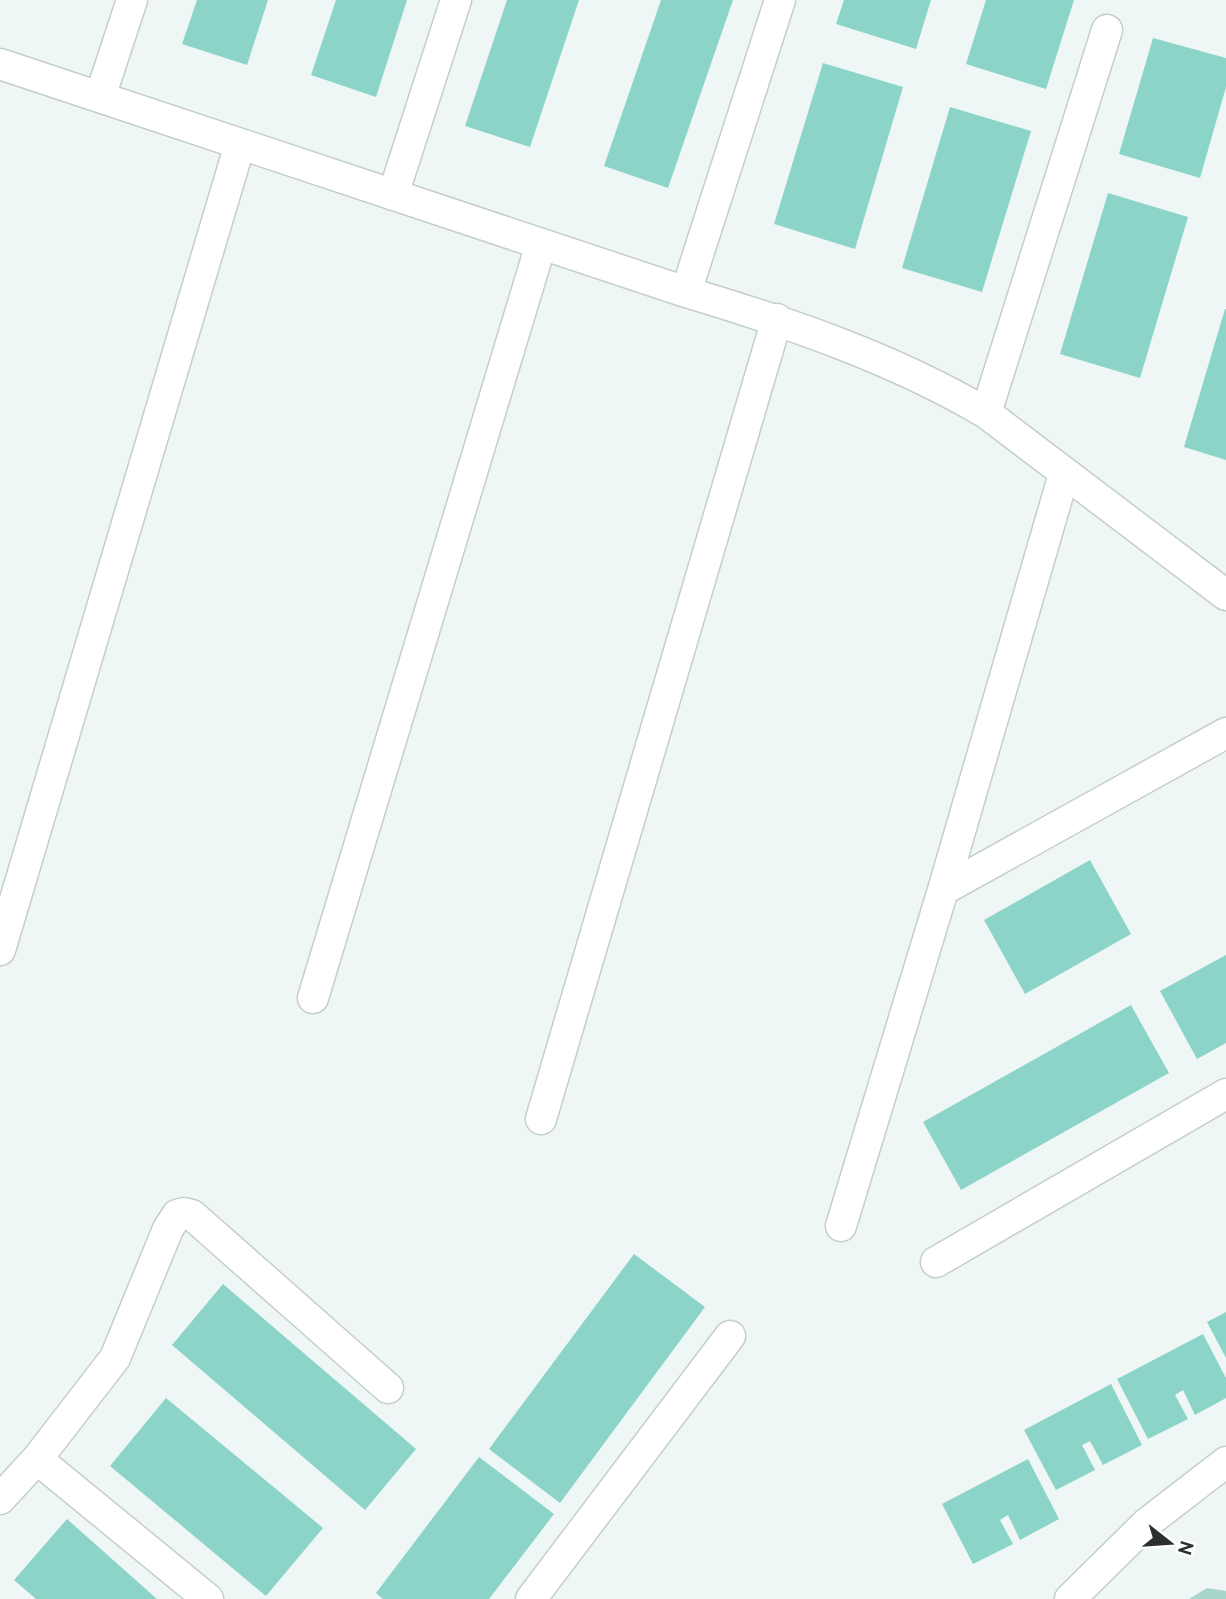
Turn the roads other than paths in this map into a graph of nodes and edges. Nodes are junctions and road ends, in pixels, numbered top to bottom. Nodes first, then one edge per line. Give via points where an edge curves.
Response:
1 (132, 0) edge
2 (456, 0) edge
3 (780, 0) edge
4 (1107, 30) dead end
5 (0, 64) edge
6 (100, 97) junction
7 (240, 144) junction
8 (393, 195) junction
9 (541, 244) junction
10 (685, 292) junction
11 (777, 319) junction
12 (986, 413) junction
13 (1064, 474) junction
14 (1226, 595) edge
15 (1226, 733) edge
16 (943, 890) junction
17 (0, 950) edge
18 (313, 998) dead end
19 (1226, 1094) edge
20 (541, 1119) dead end
21 (841, 1226) dead end
22 (936, 1262) dead end
23 (730, 1336) dead end
24 (388, 1388) dead end
25 (37, 1459) junction
26 (1226, 1462) edge
27 (0, 1499) edge
28 (208, 1599) edge
29 (531, 1599) edge
30 (1070, 1599) edge

1 - 6 street
2 - 8 street
3 - 10 street
4 - 12 street
5 - 6 street
6 - 7 street
7 - 8 street
7 - 17 street
8 - 9 street
9 - 10 street
9 - 18 street
10 - 11 street
11 - 12 street via 951,392
11 - 20 street
12 - 13 street
13 - 14 street
13 - 16 street
15 - 16 street
16 - 21 street
19 - 22 street
23 - 29 street
24 - 25 street via 192,1215 184,1213 167,1229 115,1358
25 - 27 street
25 - 28 street
26 - 30 street via 1147,1523

